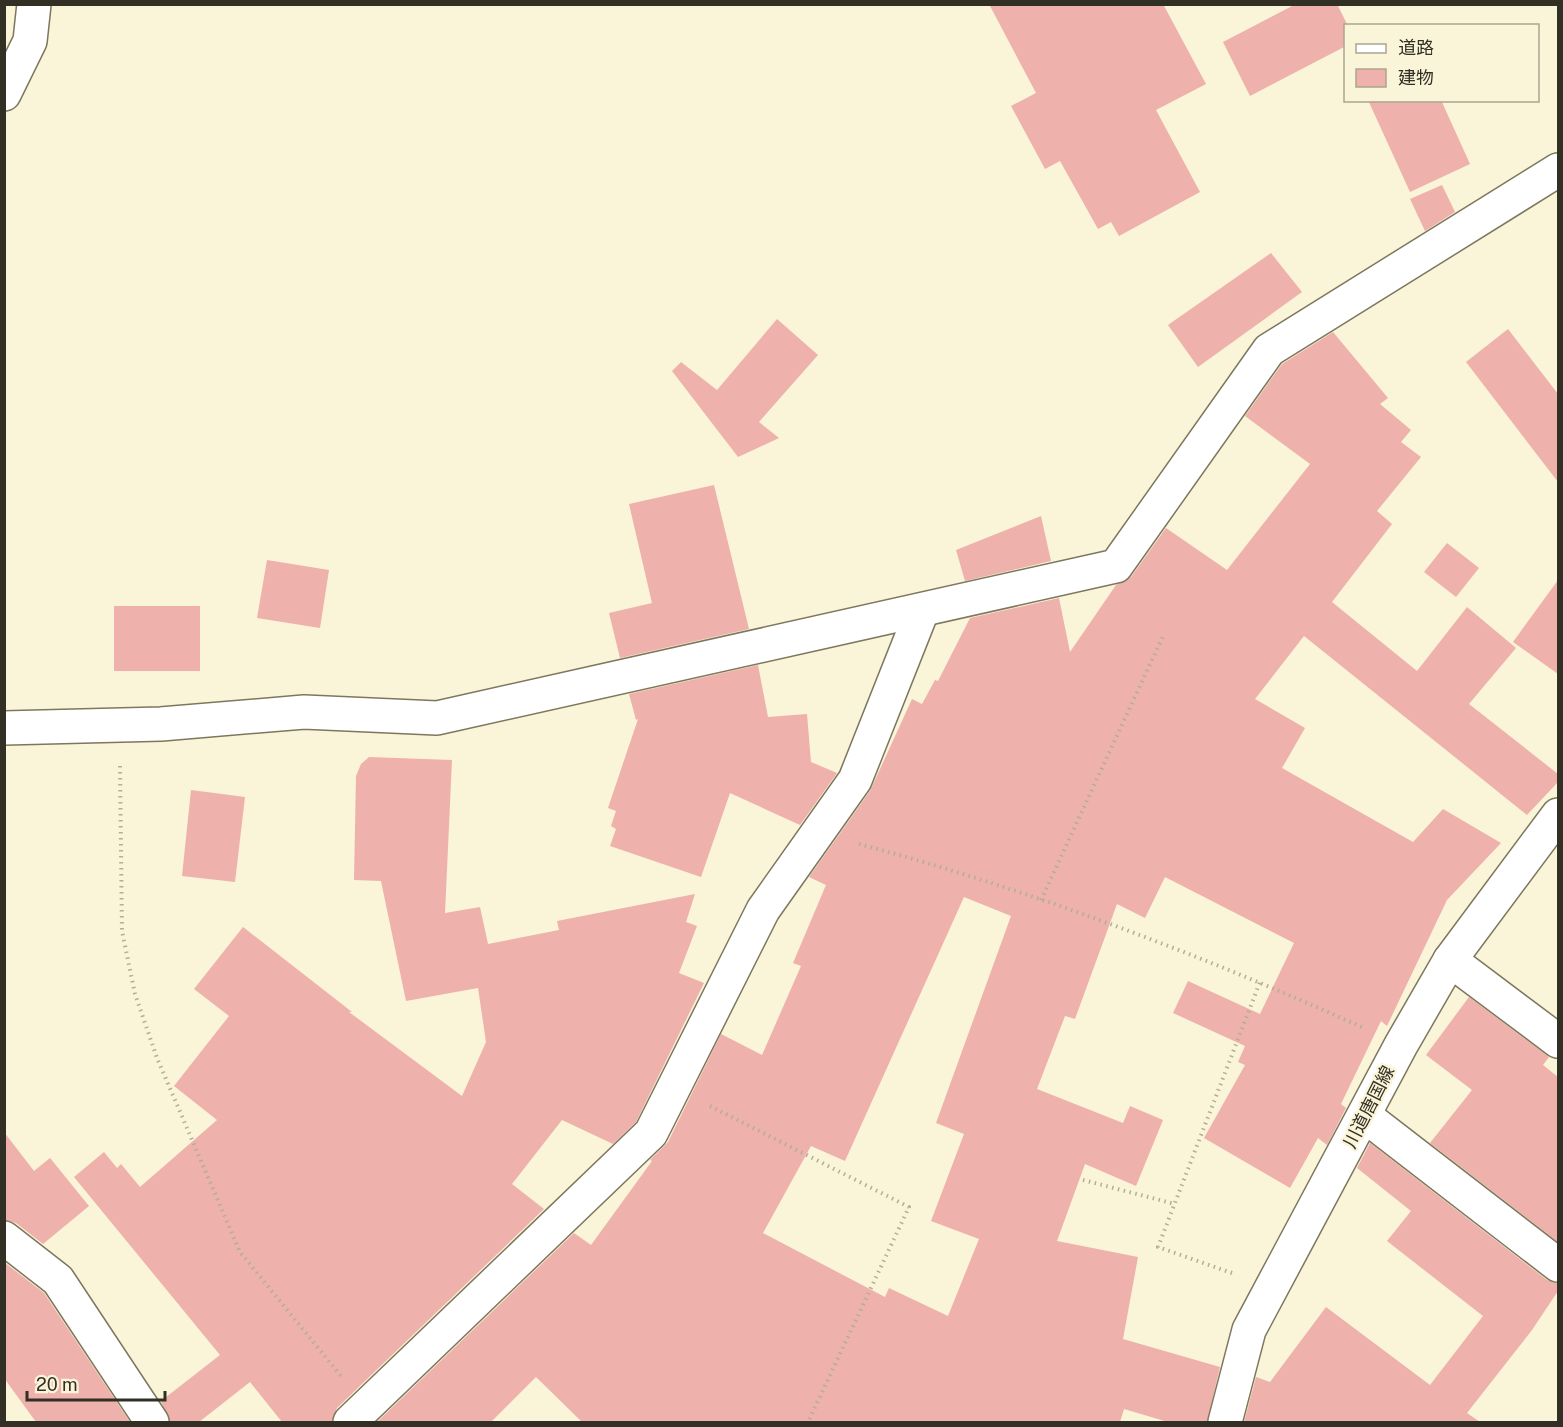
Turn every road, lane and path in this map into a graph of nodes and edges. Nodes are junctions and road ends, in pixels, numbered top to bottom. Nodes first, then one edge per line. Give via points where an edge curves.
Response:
1 (34, 4) edge
2 (4, 94) edge
3 (1558, 170) edge
4 (922, 611) junction
5 (1164, 634) dead end
6 (120, 726) junction
7 (4, 728) edge
8 (1558, 815) edge
9 (818, 833) junction
10 (1041, 900) junction
11 (1450, 960) junction
12 (1260, 982) junction
13 (1558, 1041) edge
14 (1401, 1045) junction
15 (674, 1088) junction
16 (1365, 1116) junction
17 (1083, 1180) dead end
18 (1175, 1204) junction
19 (4, 1238) edge
20 (1558, 1265) edge
21 (1273, 1287) junction
22 (358, 1415) edge
23 (152, 1422) edge
24 (808, 1422) edge
25 (1225, 1422) edge

1 - 2 street via 30,41
3 - 4 street via 1269,350 1116,566
4 - 6 street via 436,718 304,712
4 - 9 street via 855,780
5 - 10 path
6 - 7 street
6 - 22 path via 122,931 135,994 157,1058 240,1252
8 - 11 street, 川道唐国線
9 - 10 path via 944,867
9 - 15 street via 763,910
10 - 12 path
11 - 13 street
11 - 14 street, 川道唐国線
12 - 14 path
12 - 18 path
14 - 16 street, 川道唐国線
15 - 22 street via 651,1133
15 - 24 path via 909,1207
16 - 20 street
16 - 21 street, 川道唐国線
17 - 18 path
18 - 21 path via 1158,1247
19 - 23 street via 58,1280
21 - 25 street, 川道唐国線 via 1249,1330

